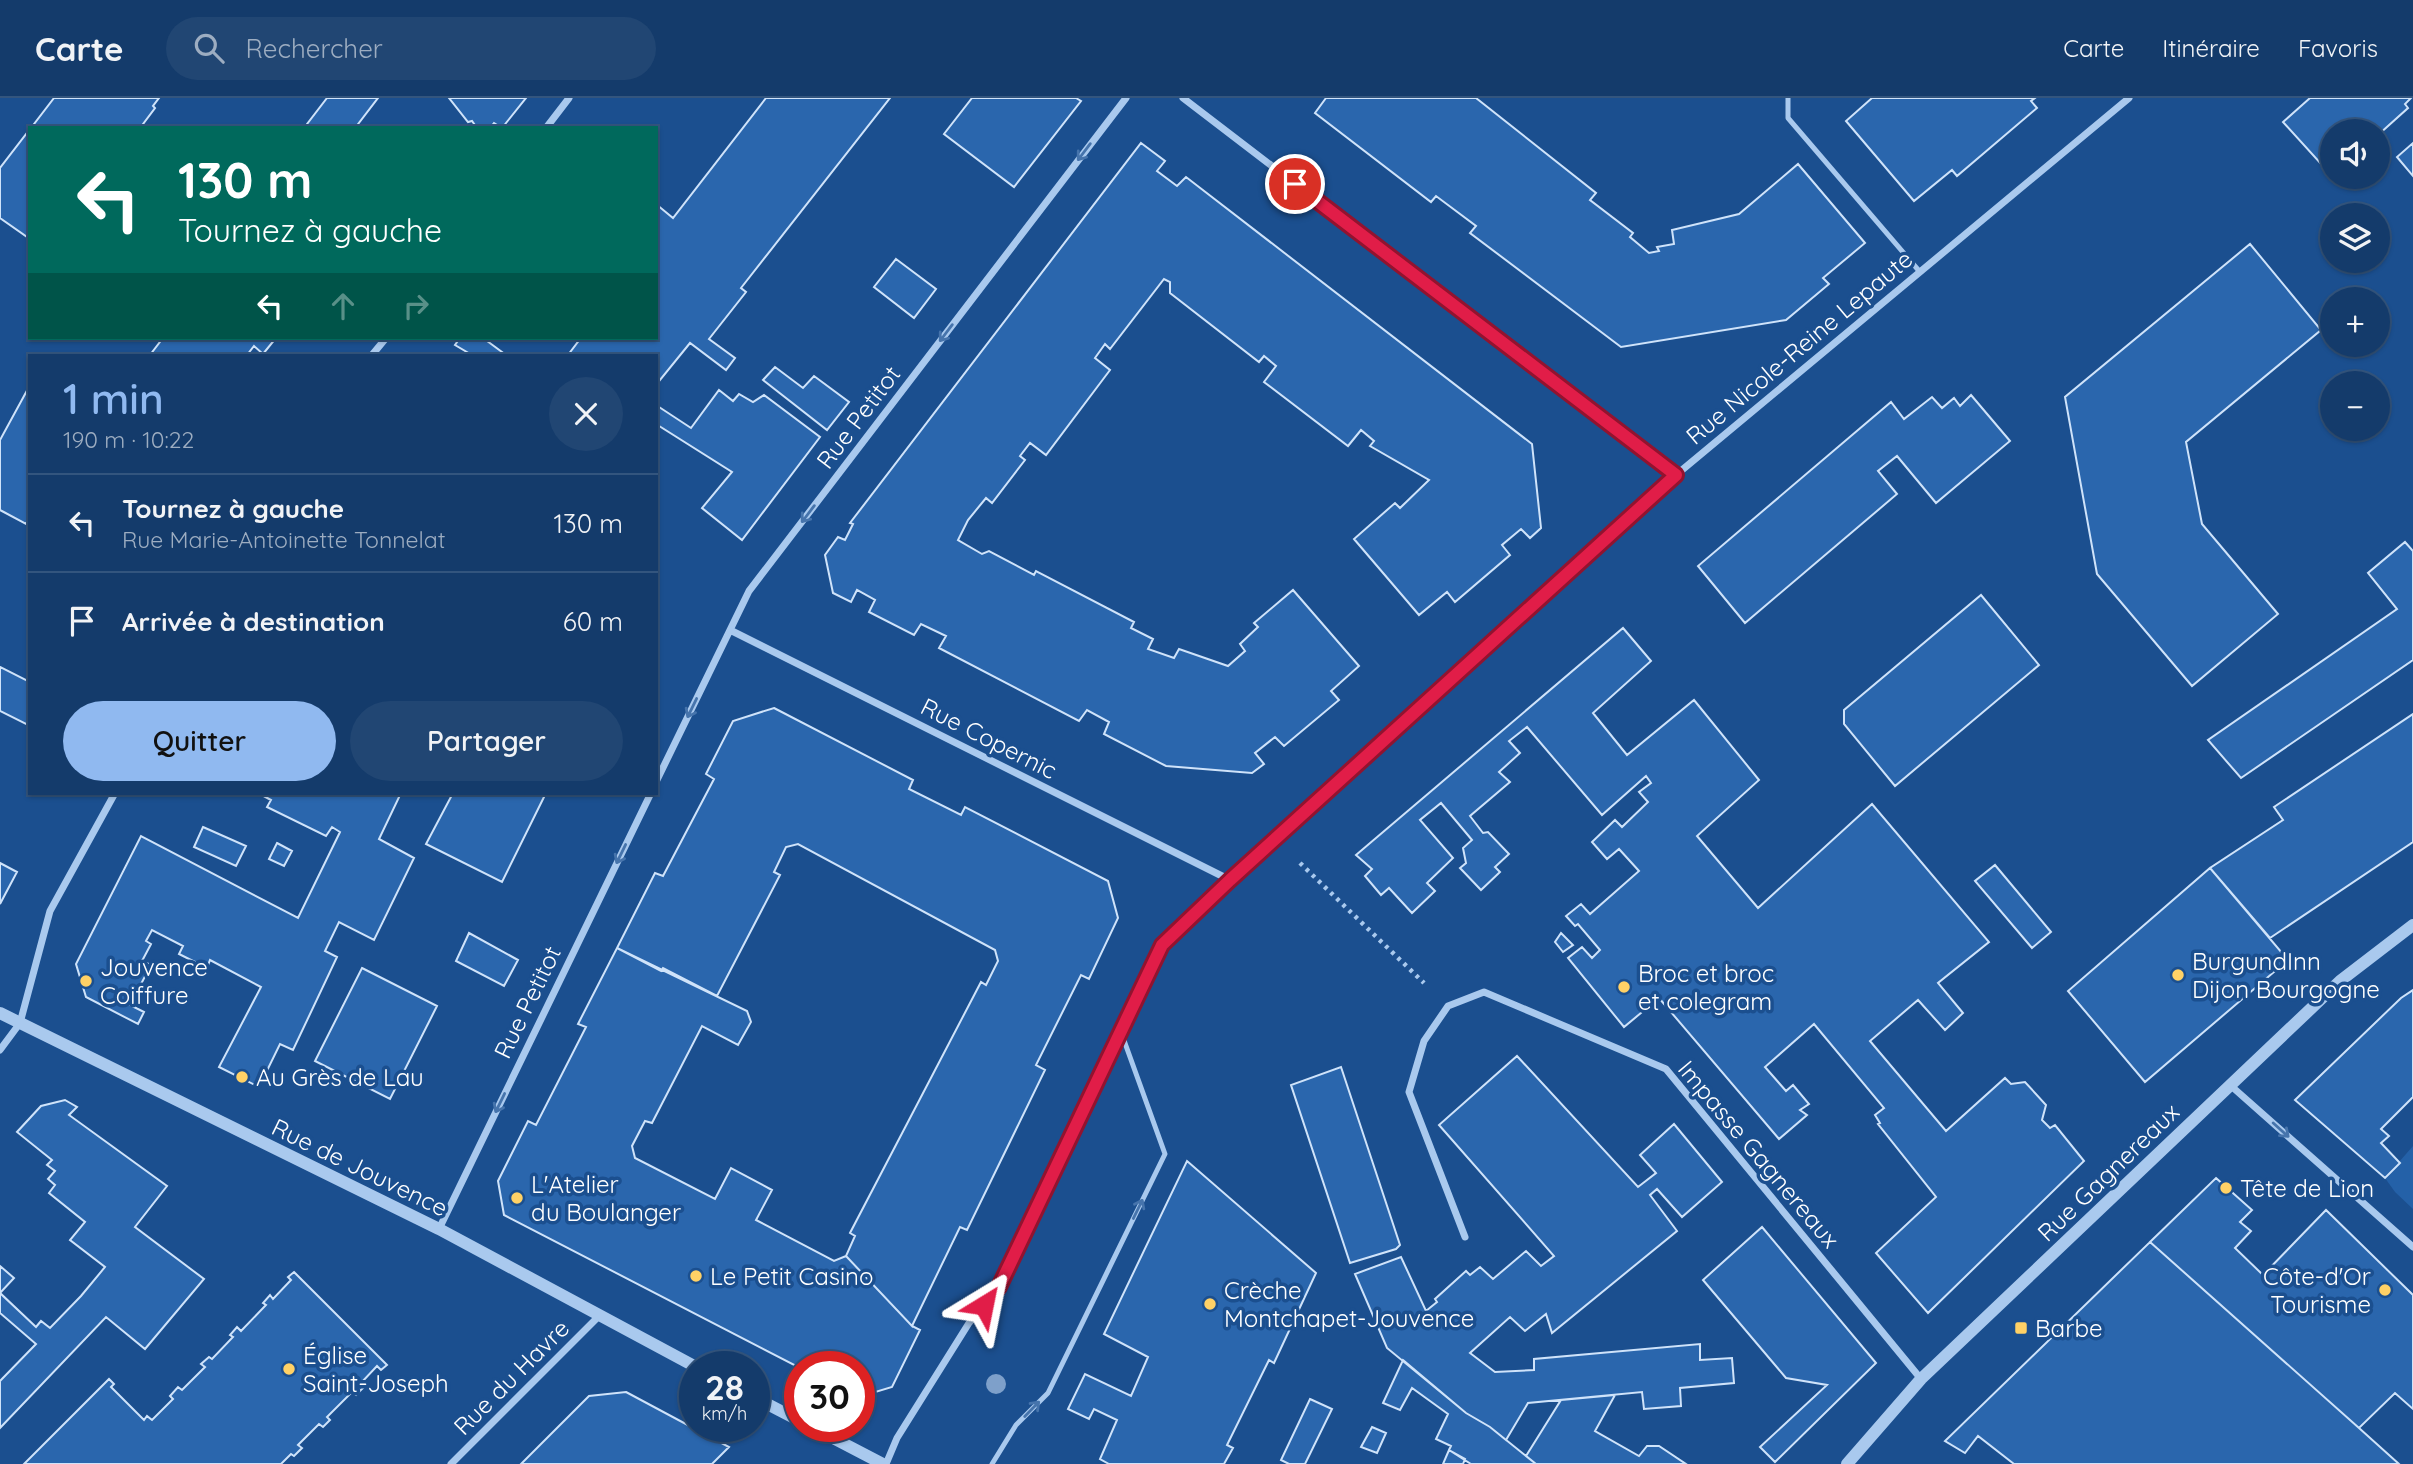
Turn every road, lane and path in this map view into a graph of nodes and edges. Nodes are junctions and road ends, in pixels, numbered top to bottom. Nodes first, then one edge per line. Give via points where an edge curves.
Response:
1 (569, 98) edge
2 (1126, 98) edge
3 (1183, 98) edge
4 (1788, 98) edge
5 (2129, 98) edge
6 (548, 126) edge
7 (1920, 272) junction
8 (384, 340) edge
9 (373, 354) edge
10 (1676, 475) junction
11 (730, 630) junction
12 (658, 778) edge
13 (114, 795) edge
14 (650, 795) edge
15 (1276, 839) junction
16 (1230, 880) junction
17 (2413, 925) edge
18 (1448, 1006) junction
19 (0, 1013) edge
20 (20, 1023) junction
21 (1121, 1032) junction
22 (0, 1050) edge
23 (2230, 1085) junction
24 (439, 1229) junction
25 (1465, 1237) dead end
26 (2413, 1247) edge
27 (599, 1316) junction
28 (679, 1358) edge
29 (1921, 1379) junction
30 (841, 1442) edge
31 (452, 1464) edge
32 (884, 1464) edge
33 (992, 1464) edge
34 (1847, 1464) edge

1 - 6 street
2 -> 11 street, Rue Petitot via 749,591
3 - 10 street
4 - 7 lane via 1788,118
5 - 7 street, Rue Nicole-Reine Lepaute
7 - 10 street, Rue Nicole-Reine Lepaute
8 - 9 street
10 - 15 street, Rue Nicole-Reine Lepaute
11 -> 12 street, Rue Petitot
11 - 16 street, Rue Copernic
13 - 20 street via 50,911
14 -> 24 street, Rue Petitot
15 - 16 street, Rue Nicole-Reine Lepaute
15 - 18 path
16 - 21 street, Rue Nicole-Reine Lepaute via 1162,945
17 - 23 street, Rue Gagnereaux via 2340,981
18 - 25 street via 1424,1041 1409,1092
18 - 29 street, Impasse Gagnereaux via 1484,992 1666,1069
19 - 20 street, Rue de Jouvence
20 - 22 street
20 - 24 street, Rue de Jouvence
21 - 32 street, Rue Nicole-Reine Lepaute via 999,1287 969,1324
33 -> 21 lane via 1016,1425 1048,1393 1165,1154
23 -> 26 street
23 - 29 street, Rue Gagnereaux
24 - 27 street, Rue de Jouvence
27 - 28 street, Rue de Jouvence
27 - 31 street, Rue du Havre
29 - 34 street, Rue Gagnereaux
30 - 32 street

